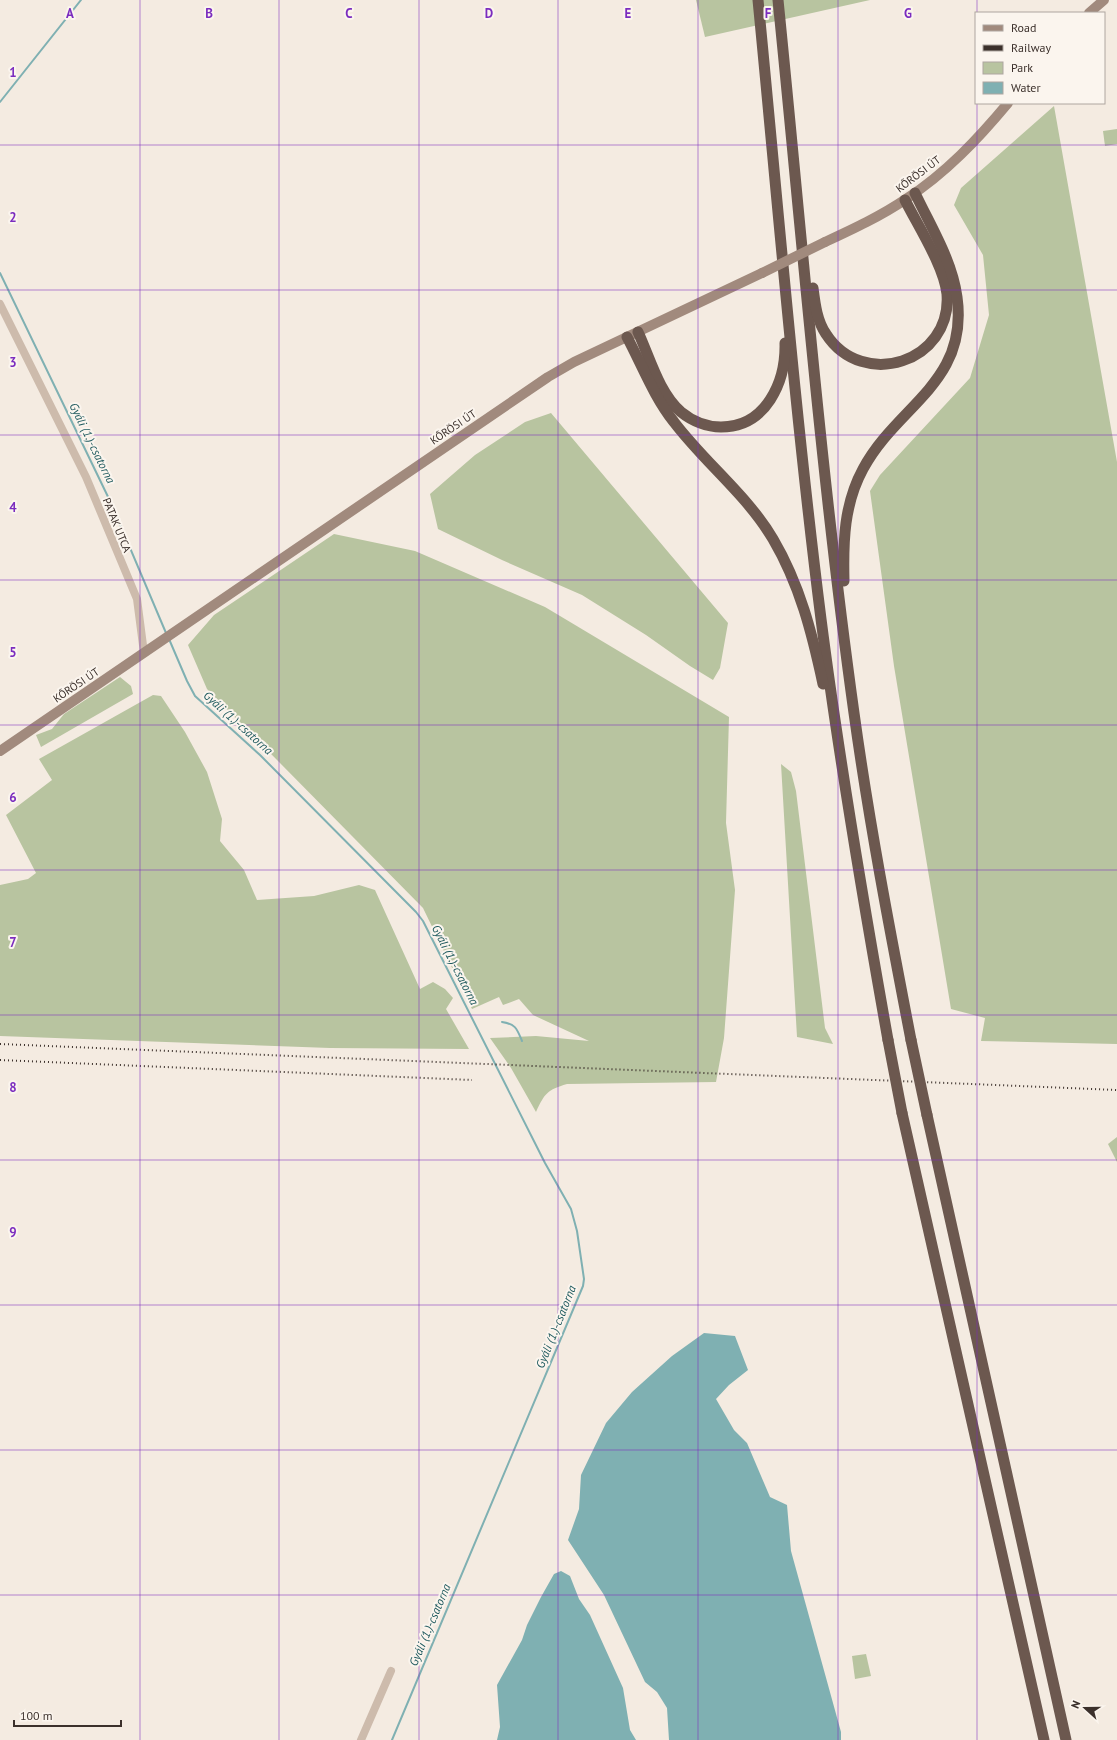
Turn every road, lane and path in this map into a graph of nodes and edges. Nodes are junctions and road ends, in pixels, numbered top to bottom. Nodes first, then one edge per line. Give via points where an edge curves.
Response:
1 (758, 0) edge
2 (778, 0) edge
3 (1104, 0) edge
4 (1090, 12) edge
5 (1007, 104) edge
6 (915, 193) junction
7 (905, 200) junction
8 (799, 213) junction
9 (0, 304) edge
10 (788, 309) junction
11 (638, 332) junction
12 (627, 337) junction
13 (144, 653) junction
14 (846, 657) junction
15 (834, 716) junction
16 (0, 751) edge
17 (392, 1672) dead end
18 (361, 1740) edge
19 (1044, 1740) edge
20 (1066, 1740) edge

1 - 10 highway
2 - 8 highway
3 - 4 main road
5 - 6 main road, KŐRÖSI ÚT via 966,151
6 - 7 main road, KŐRÖSI ÚT
6 - 14 highway via 946,257 957,297 958,329 946,366 932,387 872,454 854,489 847,511 844,540 848,634
7 - 8 highway via 941,272 946,288 946,307 941,325 926,347 904,360 886,364 869,364 851,357 837,347 826,333 814,302 806,233
7 - 11 main road, KŐRÖSI ÚT, bridge via 825,242
8 - 14 highway via 814,381
9 - 13 street, PATAK UTCA via 86,477 137,599
10 - 11 highway via 784,320 785,361 777,389 768,404 756,416 733,426 715,427 700,423 688,418 678,409 664,389
10 - 15 highway via 810,523
11 - 12 main road, KŐRÖSI ÚT
12 - 13 main road, KŐRÖSI ÚT via 574,362 538,383
12 - 15 highway via 673,422 746,502 767,529 781,554 797,585 808,616 824,688
13 - 16 main road, KŐRÖSI ÚT
14 - 20 highway, bridge via 877,854 926,1115
15 - 19 highway, bridge via 860,884 902,1113
17 - 18 street

